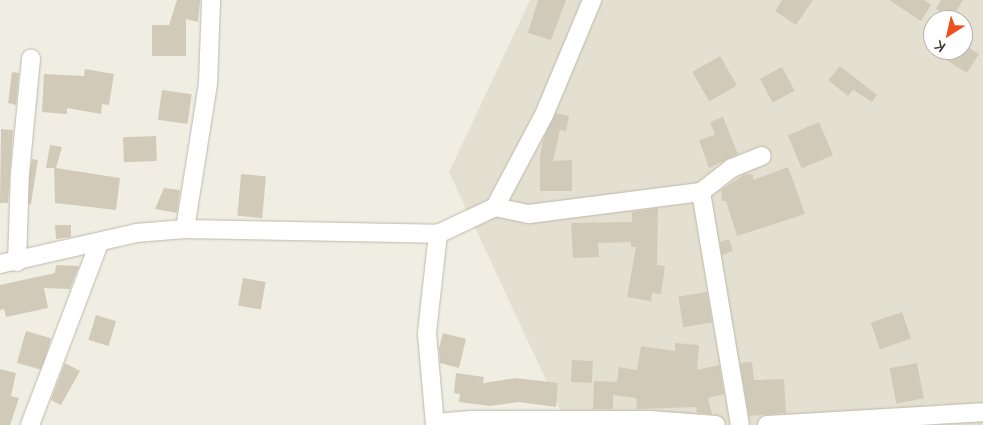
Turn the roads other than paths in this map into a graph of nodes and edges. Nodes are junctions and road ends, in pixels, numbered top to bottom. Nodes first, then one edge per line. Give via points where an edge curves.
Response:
1 (211, 0) edge
2 (592, 0) edge
3 (32, 59) dead end
4 (762, 156) dead end
5 (700, 192) junction
6 (495, 207) junction
7 (185, 230) junction
8 (438, 234) junction
9 (99, 243) junction
10 (9, 263) edge
11 (983, 412) edge
12 (435, 424) edge
13 (30, 425) edge
14 (716, 425) edge
15 (740, 425) edge
16 (767, 425) edge

1 - 7 street via 208,83
2 - 6 street via 544,115
3 - 10 street
4 - 5 street via 732,168
5 - 6 street via 529,214
5 - 15 street
6 - 8 street
7 - 8 street
7 - 9 street via 136,233
8 - 12 street via 427,334
9 - 10 street
9 - 13 street
11 - 16 street
12 - 14 street via 471,420 650,420

